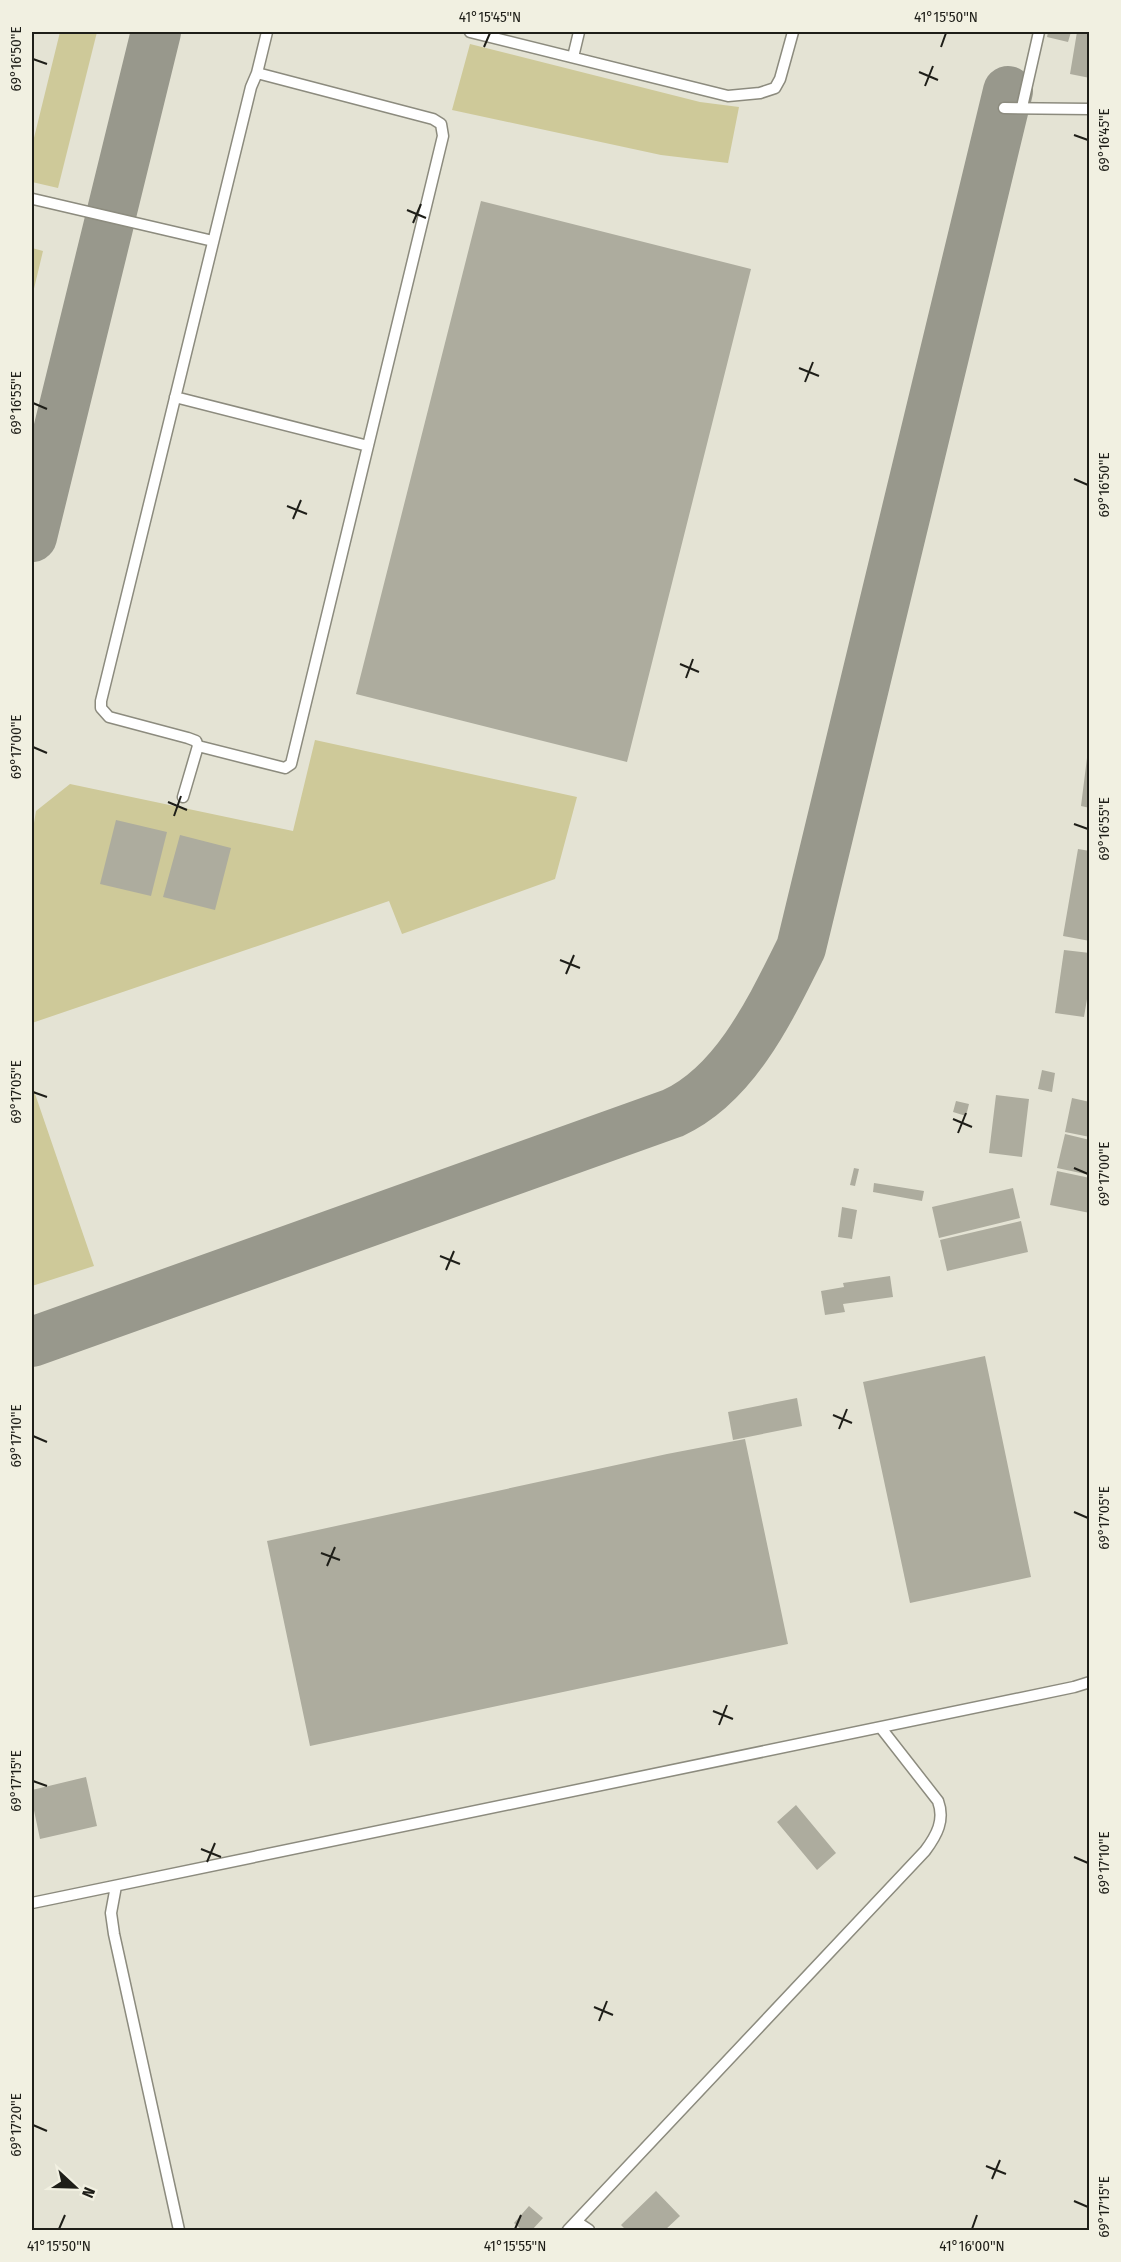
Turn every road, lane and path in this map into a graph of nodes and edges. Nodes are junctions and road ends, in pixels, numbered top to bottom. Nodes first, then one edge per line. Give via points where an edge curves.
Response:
1 (267, 32) edge
2 (470, 32) edge
3 (579, 32) edge
4 (793, 32) edge
5 (1039, 32) edge
6 (573, 57) junction
7 (257, 74) junction
8 (1022, 107) junction
9 (1004, 108) dead end
10 (1089, 109) edge
11 (33, 199) edge
12 (213, 241) junction
13 (175, 397) junction
14 (368, 446) junction
15 (198, 746) junction
16 (183, 797) dead end
17 (1089, 1682) edge
18 (881, 1728) junction
19 (116, 1886) junction
20 (32, 1903) edge
21 (577, 2222) junction
22 (179, 2230) edge
23 (568, 2230) edge
24 (589, 2230) edge

1 - 7 lane
2 - 6 lane
3 - 6 lane
4 - 6 lane via 780,79 775,88 760,93 728,96
5 - 8 lane
7 - 12 lane
7 - 14 lane via 433,119 443,129
8 - 9 lane
8 - 10 lane
11 - 12 lane
12 - 13 lane
13 - 14 lane
13 - 15 lane via 101,708 109,717 188,738
14 - 15 lane via 291,764 285,768
15 - 16 lane
17 - 18 lane
18 - 19 lane
18 - 21 lane via 938,1801 941,1819 934,1839
19 - 20 lane
19 - 22 lane via 111,1912 114,1934
21 - 23 lane
21 - 24 lane

